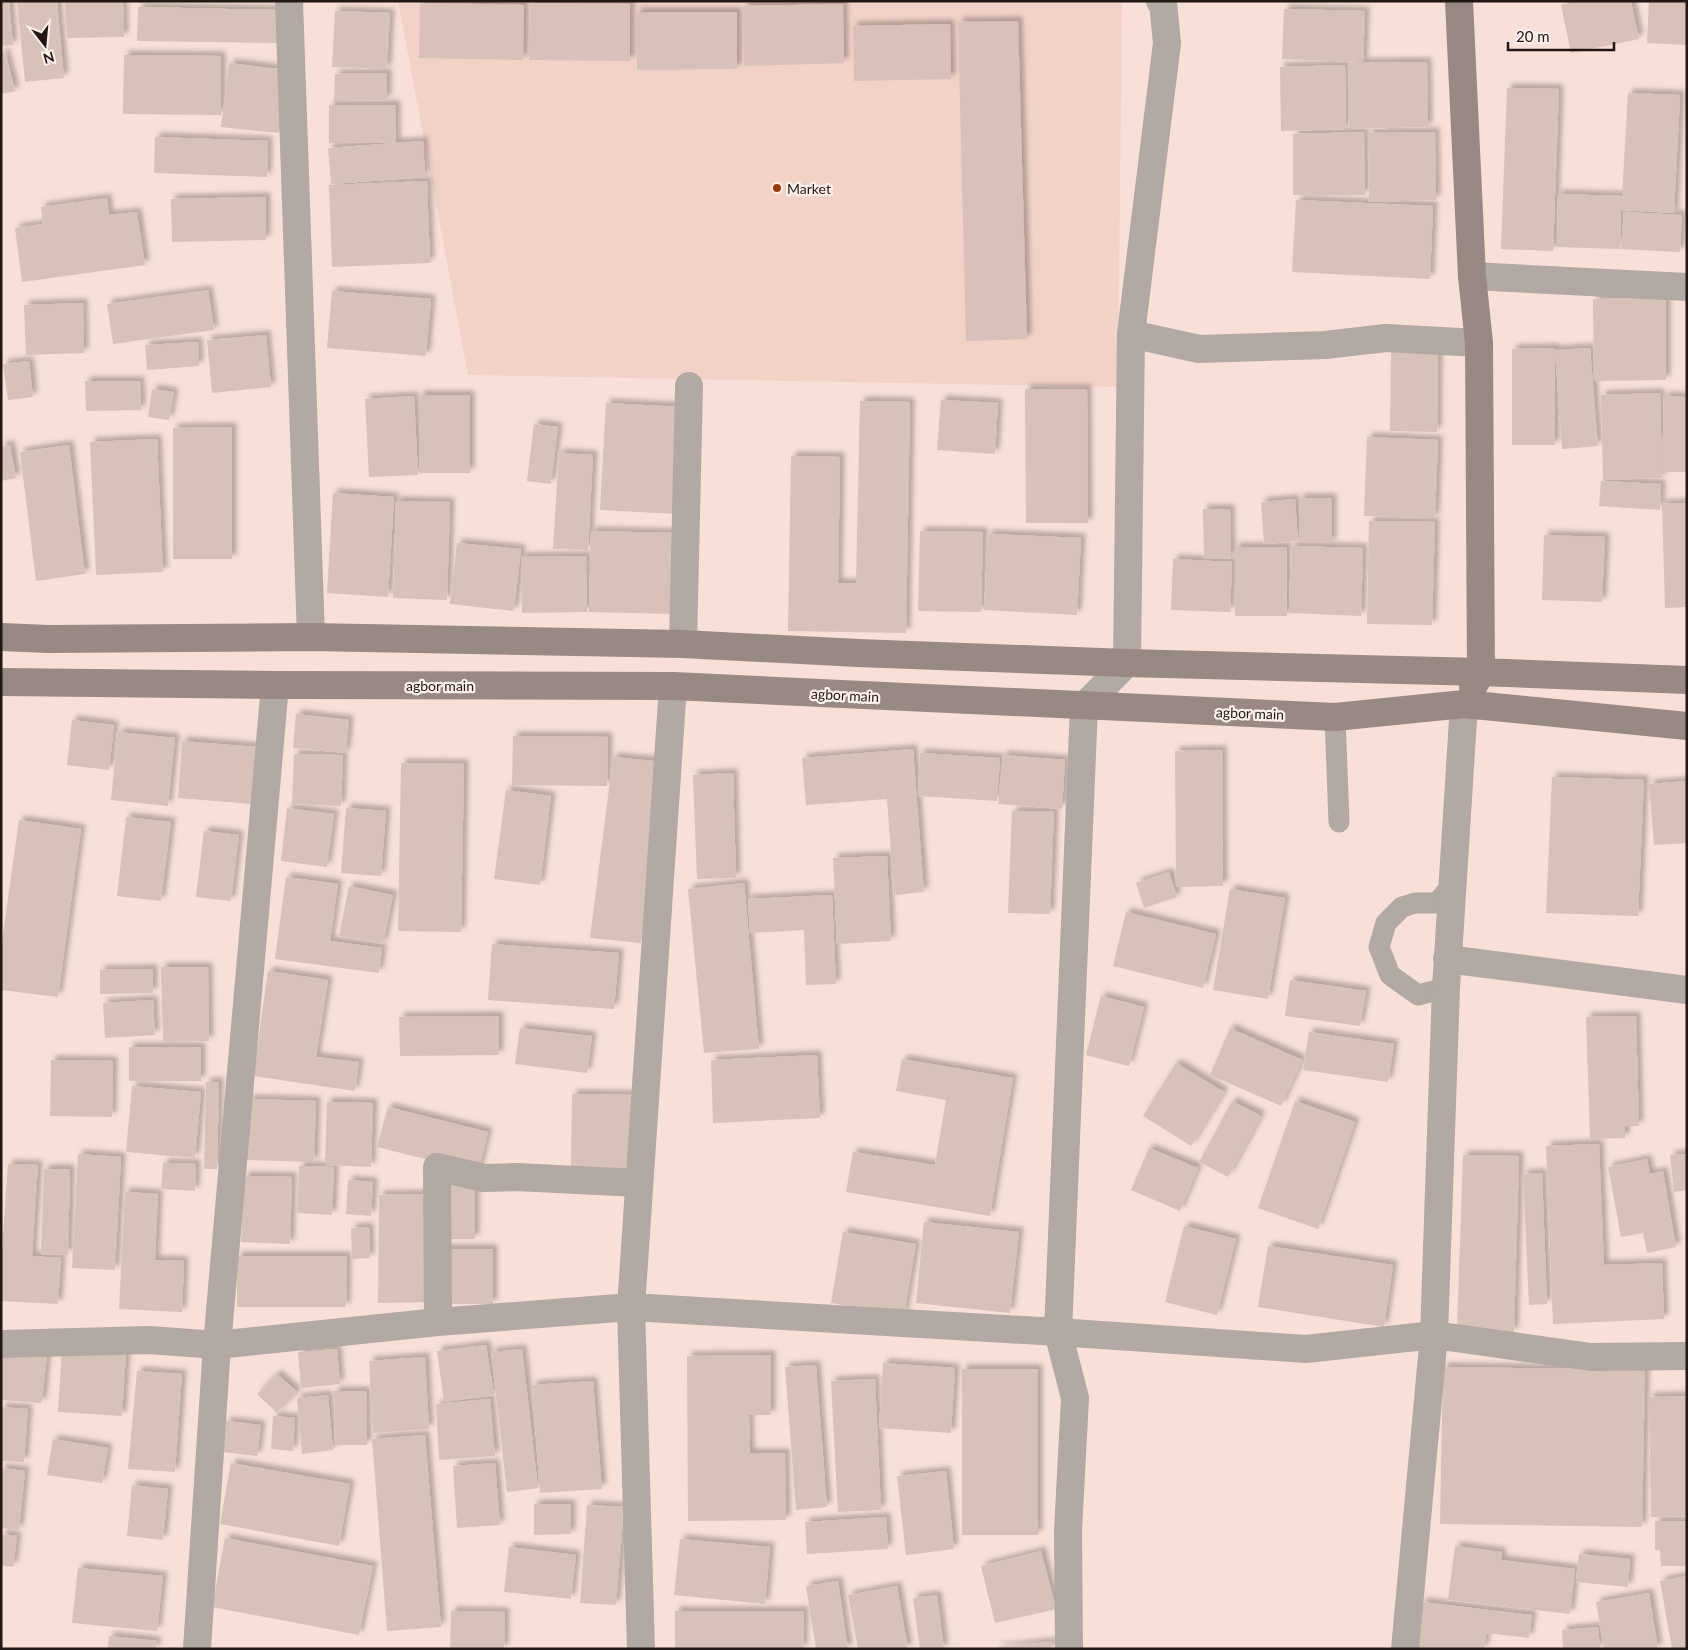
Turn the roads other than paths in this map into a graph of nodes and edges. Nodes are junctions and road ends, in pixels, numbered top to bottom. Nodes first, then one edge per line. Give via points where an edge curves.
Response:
1 (289, 1) edge
2 (1160, 1) edge
3 (1460, 1) edge
4 (1472, 276) junction
5 (1687, 287) edge
6 (1131, 334) junction
7 (1478, 343) junction
8 (689, 386) dead end
9 (1, 637) edge
10 (311, 637) junction
11 (48, 639) junction
12 (683, 644) junction
13 (1127, 663) junction
14 (1481, 672) junction
15 (1687, 680) edge
16 (1, 682) edge
17 (42, 683) junction
18 (275, 685) junction
19 (673, 686) junction
20 (1464, 704) junction
21 (1084, 706) junction
22 (1335, 717) junction
23 (1687, 726) edge
24 (1339, 822) dead end
25 (1452, 885) junction
26 (1447, 959) junction
27 (1446, 988) junction
28 (1687, 990) edge
29 (638, 1183) junction
30 (631, 1307) junction
31 (438, 1322) junction
32 (1058, 1332) junction
33 (1434, 1334) junction
34 (1, 1344) edge
35 (217, 1344) junction
36 (1687, 1356) edge
37 (197, 1649) edge
38 (641, 1649) edge
39 (1069, 1649) edge
40 (1405, 1649) edge

1 - 10 street
2 - 6 street via 1163,3 1167,43
3 - 4 main road
4 - 5 street
4 - 7 main road
6 - 7 street via 1199,349 1386,338
6 - 13 street
7 - 14 main road
8 - 12 street
9 - 11 main road
10 - 11 main road
10 - 12 main road
11 - 17 main road
12 - 13 main road
13 - 14 main road
13 - 21 street
14 - 15 main road
14 - 20 main road
16 - 17 main road, agbor main
17 - 18 main road, agbor main
18 - 19 main road, agbor main
18 - 35 street
19 - 21 main road, agbor main
19 - 29 street
20 - 22 main road, agbor main
20 - 23 main road, agbor main
20 - 25 street
21 - 22 main road, agbor main
21 - 32 street
22 - 24 lane
25 - 26 street
25 - 27 lane via 1437,903 1402,907 1386,924 1379,947 1390,974 1418,995
26 - 27 street
26 - 28 street
27 - 33 street
29 - 30 street
29 - 31 street via 484,1178 437,1167
30 - 31 street
30 - 32 street
30 - 38 street
31 - 35 street
32 - 33 street via 1306,1349
32 - 39 street via 1075,1398 1068,1532
33 - 36 street via 1591,1357
33 - 40 street
34 - 35 street via 149,1340
35 - 37 street

